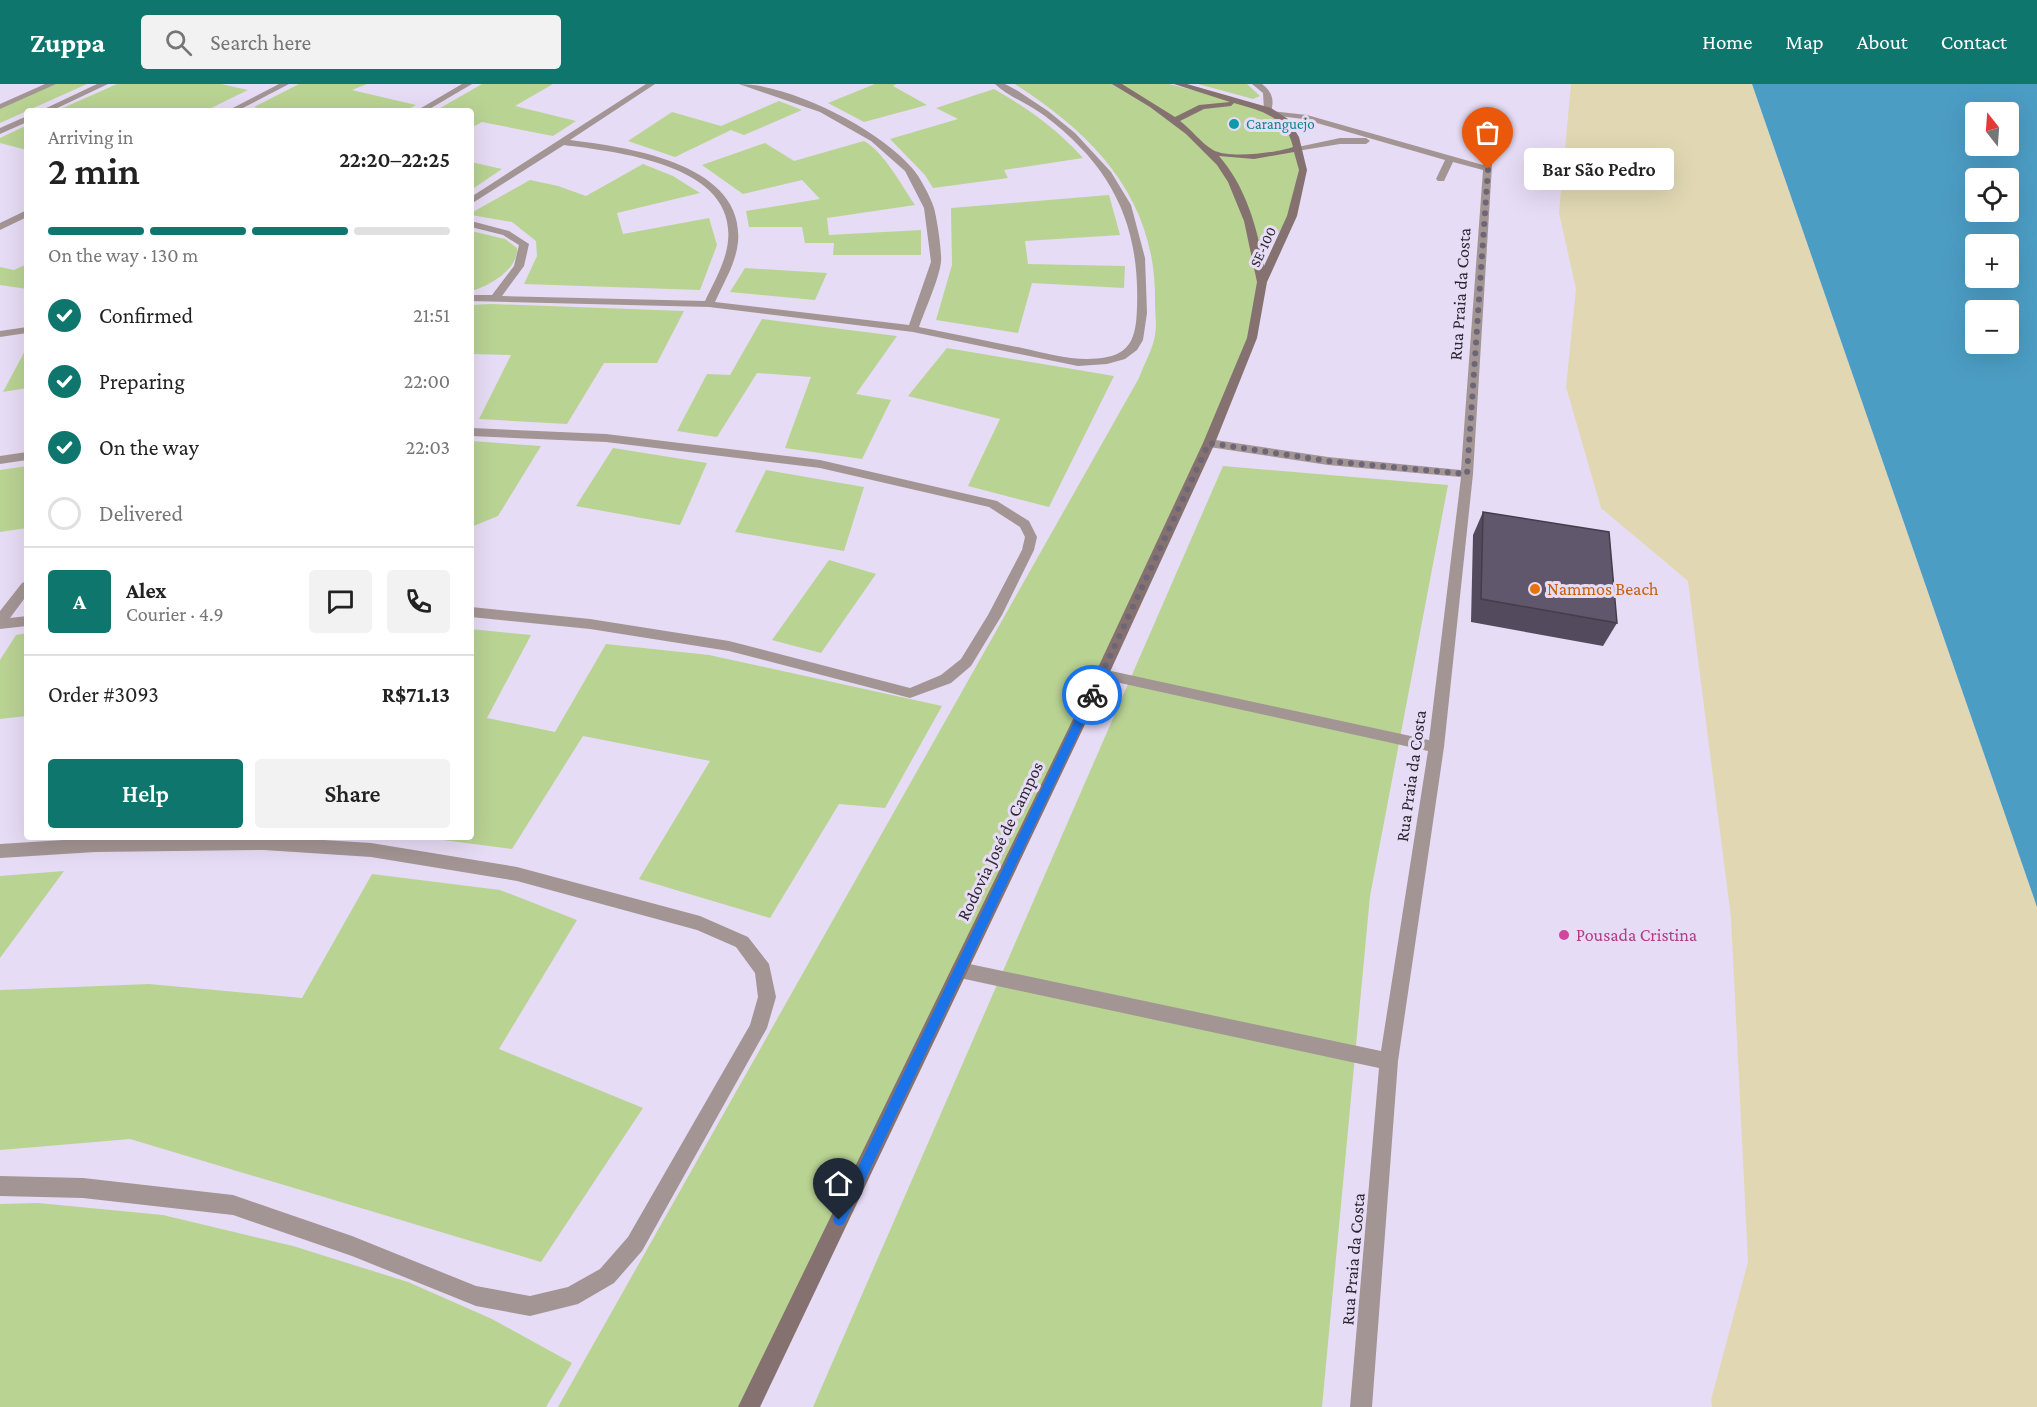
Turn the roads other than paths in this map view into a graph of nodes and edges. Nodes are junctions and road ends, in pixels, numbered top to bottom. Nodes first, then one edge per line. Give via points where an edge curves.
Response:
1 (30, 84) edge
2 (52, 84) edge
3 (104, 84) edge
4 (285, 84) edge
5 (468, 84) edge
6 (651, 84) edge
7 (743, 84) edge
8 (999, 84) edge
9 (1116, 84) edge
10 (1178, 84) edge
11 (1257, 84) edge
12 (0, 97) edge
13 (1252, 105) junction
14 (0, 107) edge
15 (51, 108) edge
16 (237, 108) edge
17 (425, 108) edge
18 (1271, 112) junction
19 (24, 120) edge
20 (1176, 120) junction
21 (0, 131) edge
22 (564, 142) junction
23 (1387, 142) junction
24 (1297, 148) junction
25 (1489, 149) dead end
26 (1210, 152) junction
27 (1450, 159) junction
28 (1488, 169) junction
29 (1441, 179) dead end
30 (474, 199) edge
31 (24, 215) edge
32 (474, 225) edge
33 (0, 227) edge
34 (1262, 282) junction
35 (496, 297) junction
36 (474, 298) edge
37 (709, 304) junction
38 (913, 329) junction
39 (24, 330) edge
40 (0, 334) edge
41 (474, 432) edge
42 (1209, 443) junction
43 (24, 456) edge
44 (0, 460) edge
45 (1467, 474) junction
46 (24, 590) edge
47 (474, 612) edge
48 (24, 621) edge
49 (0, 623) edge
50 (1102, 674) junction
51 (1436, 747) junction
52 (0, 851) edge
53 (960, 970) junction
54 (1389, 1061) junction
55 (0, 1186) edge
56 (749, 1407) edge
57 (1361, 1407) edge

1 - 12 street
2 - 14 street
3 - 15 street
4 - 16 street
5 - 17 street
6 - 22 street
7 - 38 street via 823,110 874,139 909,170 929,208 936,262
8 - 38 street via 1046,113 1082,142 1126,203 1138,241 1143,288 1140,339 1124,356 1078,363
9 - 20 main road, SE-100 / SE-100
10 - 13 main road
11 - 18 street via 1269,95
13 - 18 main road
13 - 20 main road via 1205,106
18 - 23 street via 1304,117
18 - 24 main road, SE-100 / SE-100 via 1285,121
19 - 21 street
20 - 26 main road, SE-100 / SE-100
22 - 30 street
22 - 37 street via 628,150 676,165 708,185 725,206 733,230 731,254
23 - 24 street via 1340,141
23 - 27 street
24 - 26 main road via 1267,156
24 - 34 main road, SE-100 / SE-100 via 1303,170 1292,216
25 - 28 street, Rua Praia da Costa
26 - 34 main road, SE-100 / SE-100 via 1242,200
27 - 28 street
27 - 29 street
28 - 45 street, Rua Praia da Costa
31 - 33 street
32 - 35 street via 505,232 524,244 525,255
34 - 42 main road, Rodovia José de Campos / SE-100 via 1252,338
35 - 36 street
35 - 37 street
37 - 38 street
39 - 40 street
41 - 47 street via 606,438 820,464 993,504 1025,524 1031,537 1028,550 977,647 958,671 936,685 910,693 729,646 590,624
42 - 45 street via 1328,461
42 - 50 main road, Rodovia José de Campos / SE-100
43 - 44 street
45 - 51 street, Rua Praia da Costa
46 - 49 street
48 - 49 street
50 - 51 street
50 - 53 main road, Rodovia José de Campos / SE-100
51 - 54 street, Rua Praia da Costa
52 - 55 street via 95,845 264,843 370,850 517,874 700,923 742,942 763,970 767,997 758,1028 635,1244 607,1276 571,1297 530,1306 476,1296 352,1246 233,1205 83,1188
53 - 54 street
53 - 56 main road, Rodovia José de Campos / SE-100
54 - 57 street, Rua Praia da Costa

